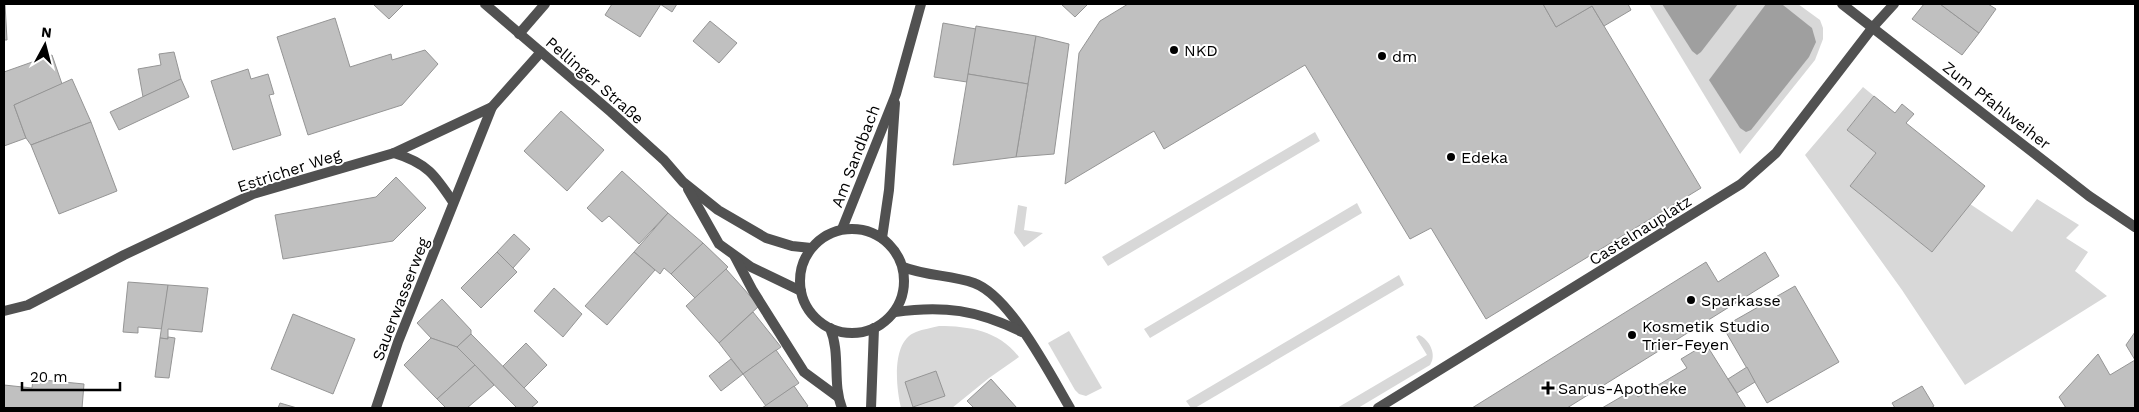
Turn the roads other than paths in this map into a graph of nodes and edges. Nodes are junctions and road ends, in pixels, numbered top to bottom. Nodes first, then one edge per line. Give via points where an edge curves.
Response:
1 (485, 4) edge
2 (545, 4) edge
3 (921, 4) edge
4 (1842, 4) edge
5 (1894, 4) edge
6 (1873, 27) junction
7 (519, 34) junction
8 (541, 52) junction
9 (896, 94) junction
10 (492, 107) junction
11 (394, 153) junction
12 (683, 182) junction
13 (453, 202) junction
14 (2135, 227) edge
15 (842, 229) junction
16 (882, 238) junction
17 (811, 248) junction
18 (735, 257) junction
19 (903, 267) junction
20 (800, 291) junction
21 (4, 311) edge
22 (895, 312) junction
23 (830, 328) junction
24 (874, 328) junction
25 (1023, 332) junction
26 (838, 397) junction
27 (376, 408) edge
28 (842, 408) edge
29 (871, 408) edge
30 (1070, 408) edge
31 (1378, 408) edge

1 - 7 street, Pellinger Straße
2 - 7 street
3 - 9 street, Am Sandbach
4 - 6 street, Zum Pfahlweiher
5 - 6 street, Castelnauplatz
6 - 14 street, Zum Pfahlweiher via 2088,196
6 - 31 street, Castelnauplatz via 1776,152 1741,184
7 - 8 street, Pellinger Straße
8 - 10 street, Estricher Weg
8 - 12 street, Pellinger Straße via 664,160
9 - 15 street, Am Sandbach
9 - 16 street, Am Sandbach
10 - 11 street, Estricher Weg
10 - 13 street, Sauerwasserweg
11 - 13 street via 413,158 434,174
11 - 21 street, Estricher Weg via 253,194 28,304
12 - 17 street, Pellinger Straße via 718,210 752,231 792,246
12 - 18 street, Pellinger Straße via 719,244
13 - 27 street, Sauerwasserweg via 398,342
15 - 16 street via 870,231
15 - 17 street via 820,239
16 - 19 street
17 - 20 street via 800,276
18 - 20 street, Pellinger Straße
18 - 26 street, Pellinger Straße via 804,372
19 - 22 street via 904,291
19 - 25 street via 974,283 993,293
20 - 23 street via 816,319
22 - 24 street
22 - 25 street via 923,308 964,310
23 - 24 street via 852,333
23 - 26 street via 835,341
24 - 29 street
25 - 30 street
26 - 28 street

